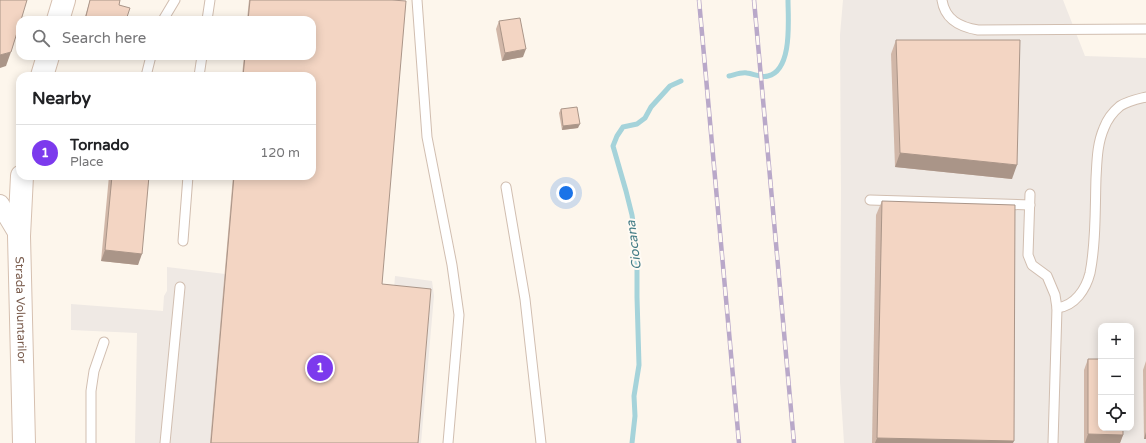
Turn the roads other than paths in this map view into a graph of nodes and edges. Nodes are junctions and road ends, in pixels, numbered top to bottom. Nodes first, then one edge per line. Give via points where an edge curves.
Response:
1 (64, 0) edge
2 (175, 0) edge
3 (210, 0) edge
4 (417, 0) edge
5 (942, 0) edge
6 (59, 16) edge
7 (165, 16) edge
8 (208, 16) edge
9 (1146, 29) edge
10 (47, 60) edge
11 (150, 60) edge
12 (201, 60) edge
13 (43, 72) edge
14 (147, 72) edge
15 (200, 72) edge
16 (1146, 97) edge
17 (22, 180) edge
18 (188, 180) edge
19 (506, 187) dead end
20 (1030, 194) dead end
21 (870, 200) dead end
22 (0, 204) edge
23 (1030, 205) junction
24 (19, 236) junction
25 (183, 241) dead end
26 (180, 287) dead end
27 (1057, 308) junction
28 (104, 342) dead end
29 (24, 443) edge
30 (91, 443) edge
31 (165, 443) edge
32 (448, 443) edge
33 (541, 443) edge
34 (1053, 443) edge

1 - 6 main road
2 - 7 lane
3 - 8 lane
4 - 32 lane via 427,137 459,315
5 - 9 lane via 948,15 956,23 978,30
10 - 13 main road
11 - 14 lane
12 - 15 lane
16 - 27 lane via 1121,106 1104,127 1097,155 1090,274 1081,293 1072,303
17 - 24 main road, Strada Voluntarilor
18 - 25 lane
19 - 33 lane via 525,299
20 - 23 lane
21 - 23 lane
22 - 24 street
23 - 27 lane via 1028,255 1032,265 1047,276
24 - 29 main road, Strada Voluntarilor
26 - 31 lane
27 - 34 lane
28 - 30 lane via 94,371 91,391

